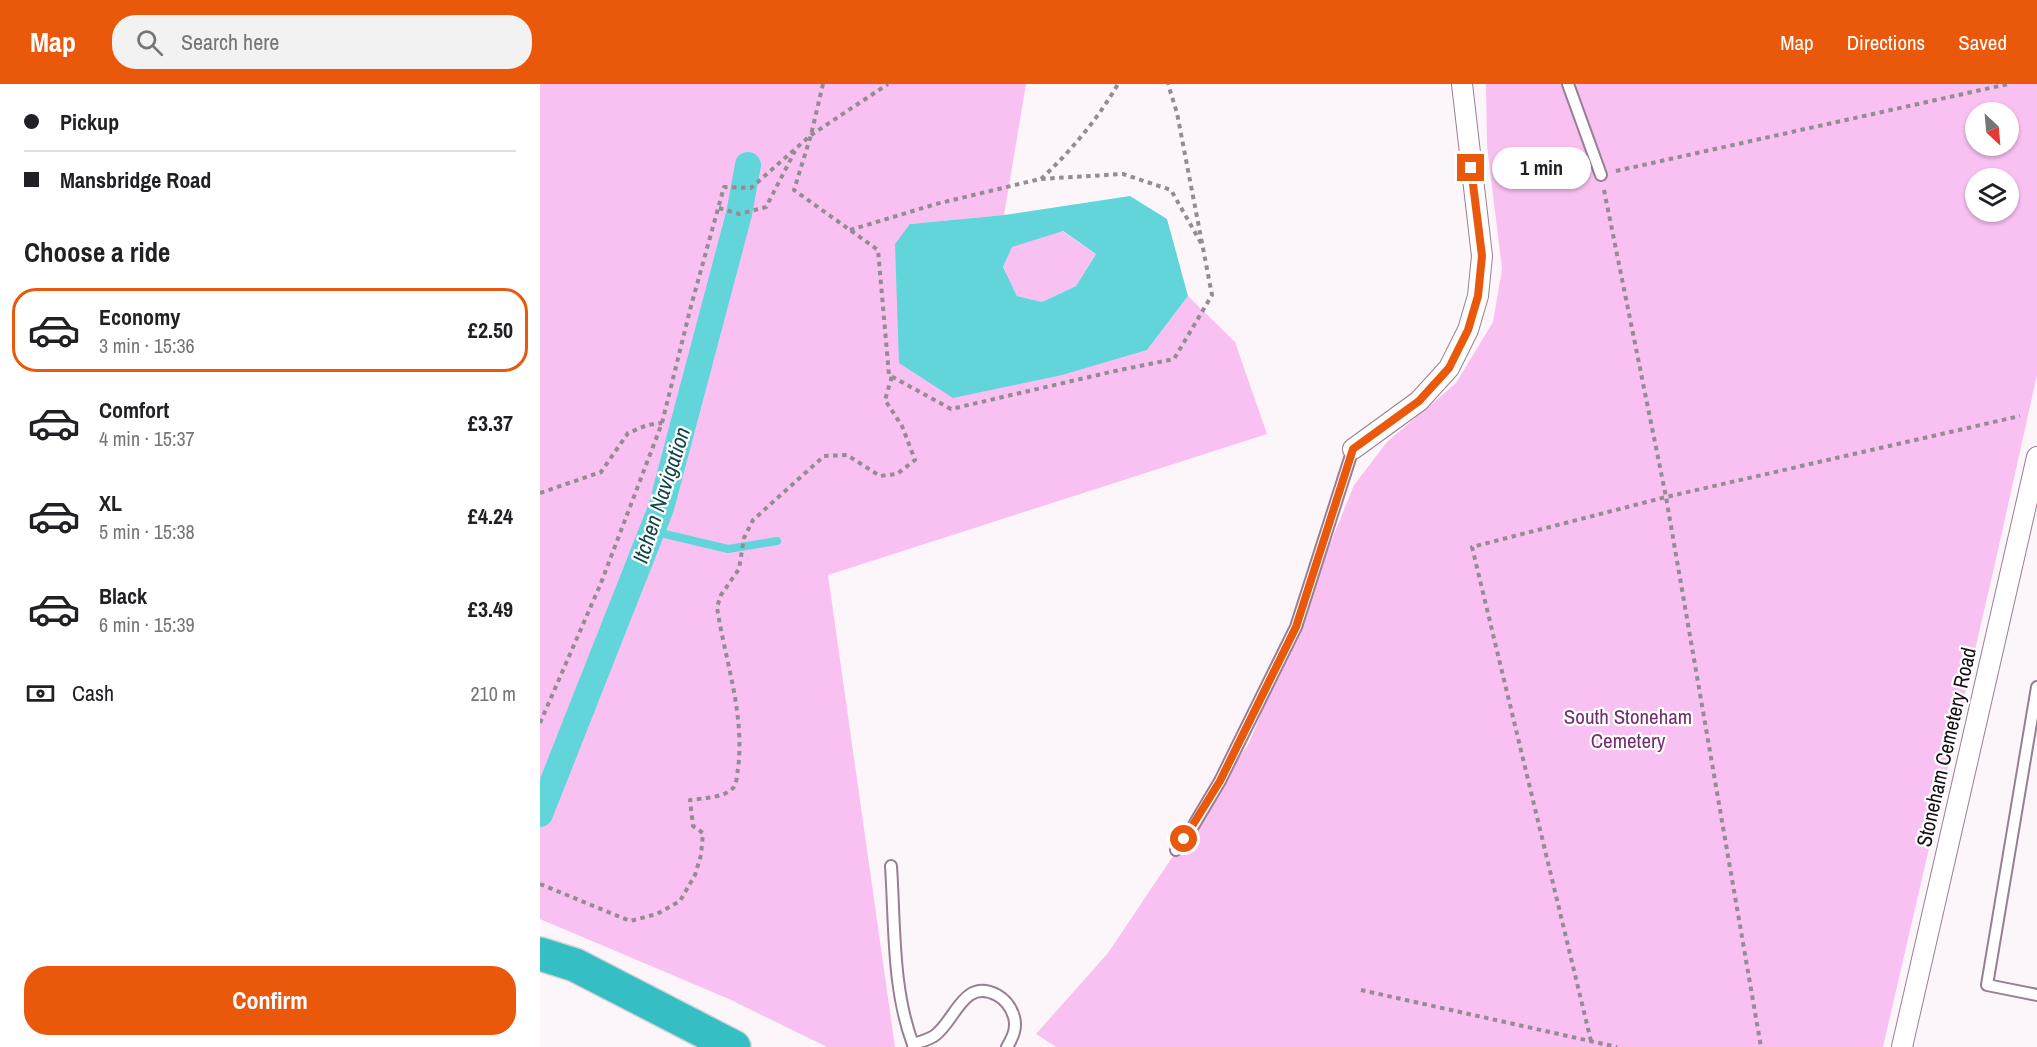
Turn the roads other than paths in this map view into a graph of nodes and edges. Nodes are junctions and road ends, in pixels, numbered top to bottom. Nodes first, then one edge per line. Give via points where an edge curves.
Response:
1 (1462, 84) edge
2 (1568, 84) edge
3 (1601, 175) road end
4 (1353, 449) joint
5 (2037, 457) edge
6 (2037, 687) edge
7 (1176, 850) dead end
8 (891, 866) dead end
9 (540, 954) edge
10 (2037, 995) edge
11 (913, 1046) edge
12 (734, 1047) edge
13 (1007, 1047) edge
14 (1902, 1047) edge

1 - 4 street via 1482,256 1478,296 1468,330 1449,368 1419,401
2 - 3 lane
4 - 7 lane via 1296,627 1220,781
5 - 14 street, Stoneham Cemetery Road
6 - 10 lane via 1987,985
8 - 11 lane via 897,970
9 - 12 highway via 575,965
11 - 13 lane via 935,1035 959,1003 986,991 1003,998 1014,1017 1016,1030

